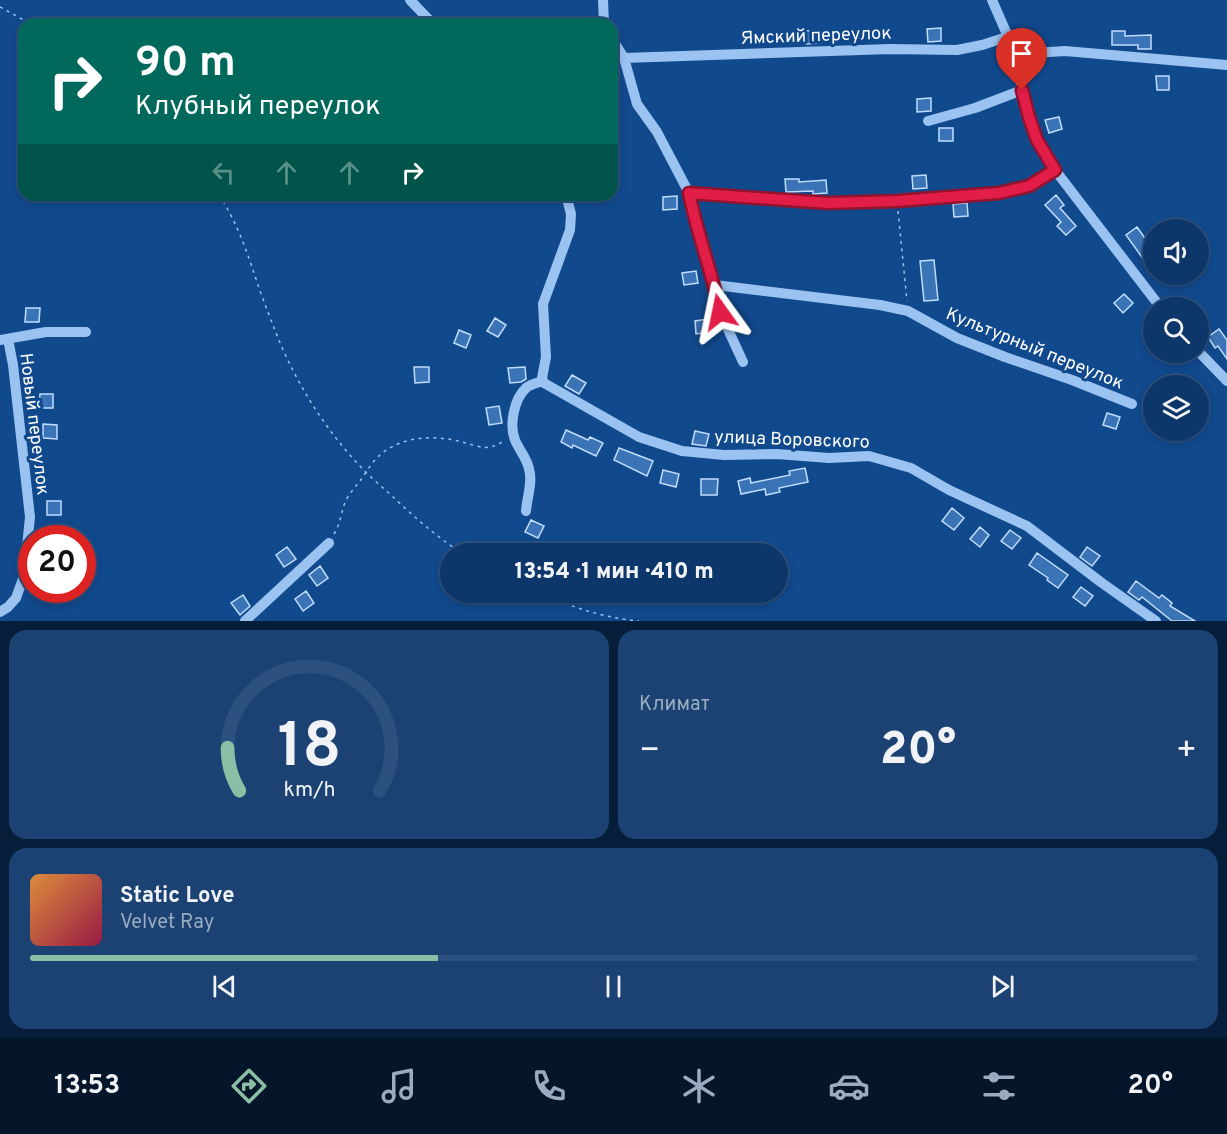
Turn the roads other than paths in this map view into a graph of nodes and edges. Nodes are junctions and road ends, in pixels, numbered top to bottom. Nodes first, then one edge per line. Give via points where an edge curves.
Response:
1 (410, 0) edge
2 (603, 0) edge
3 (992, 0) edge
4 (427, 18) edge
5 (604, 18) edge
6 (1008, 37) junction
7 (618, 48) edge
8 (1017, 57) junction
9 (624, 58) junction
10 (1227, 65) edge
11 (1022, 90) junction
12 (928, 121) dead end
13 (1055, 170) junction
14 (689, 193) junction
15 (568, 201) edge
16 (715, 285) junction
17 (1153, 297) edge
18 (86, 332) dead end
19 (4, 339) edge
20 (743, 362) dead end
21 (1209, 362) edge
22 (543, 381) junction
23 (1227, 381) edge
24 (1132, 404) dead end
25 (526, 511) dead end
26 (329, 543) road end
27 (0, 612) edge
28 (245, 621) edge
29 (1156, 621) edge

1 - 4 street
2 - 5 street
3 - 6 street
6 - 8 street
6 - 9 street, Ямский переулок via 957,50
7 - 9 street
8 - 10 street via 1065,51
8 - 11 street
9 - 14 street via 637,104 657,132
11 - 12 street
11 - 13 street via 1037,140
13 - 14 street via 1029,186 999,193 897,201 828,203
13 - 17 street
14 - 16 street
15 - 22 street via 572,214 570,230 543,304
16 - 20 street via 720,312
16 - 24 street, Культурный переулок via 908,311 957,338
18 - 19 street via 46,332
19 - 27 street, Новый переулок via 13,365 30,517 24,576 16,598
21 - 23 street
22 - 25 street via 523,392 512,418 511,429 530,470
22 - 29 street, улица Воровского via 639,437 682,451 829,458 868,456 911,468 1028,526
26 - 28 street

